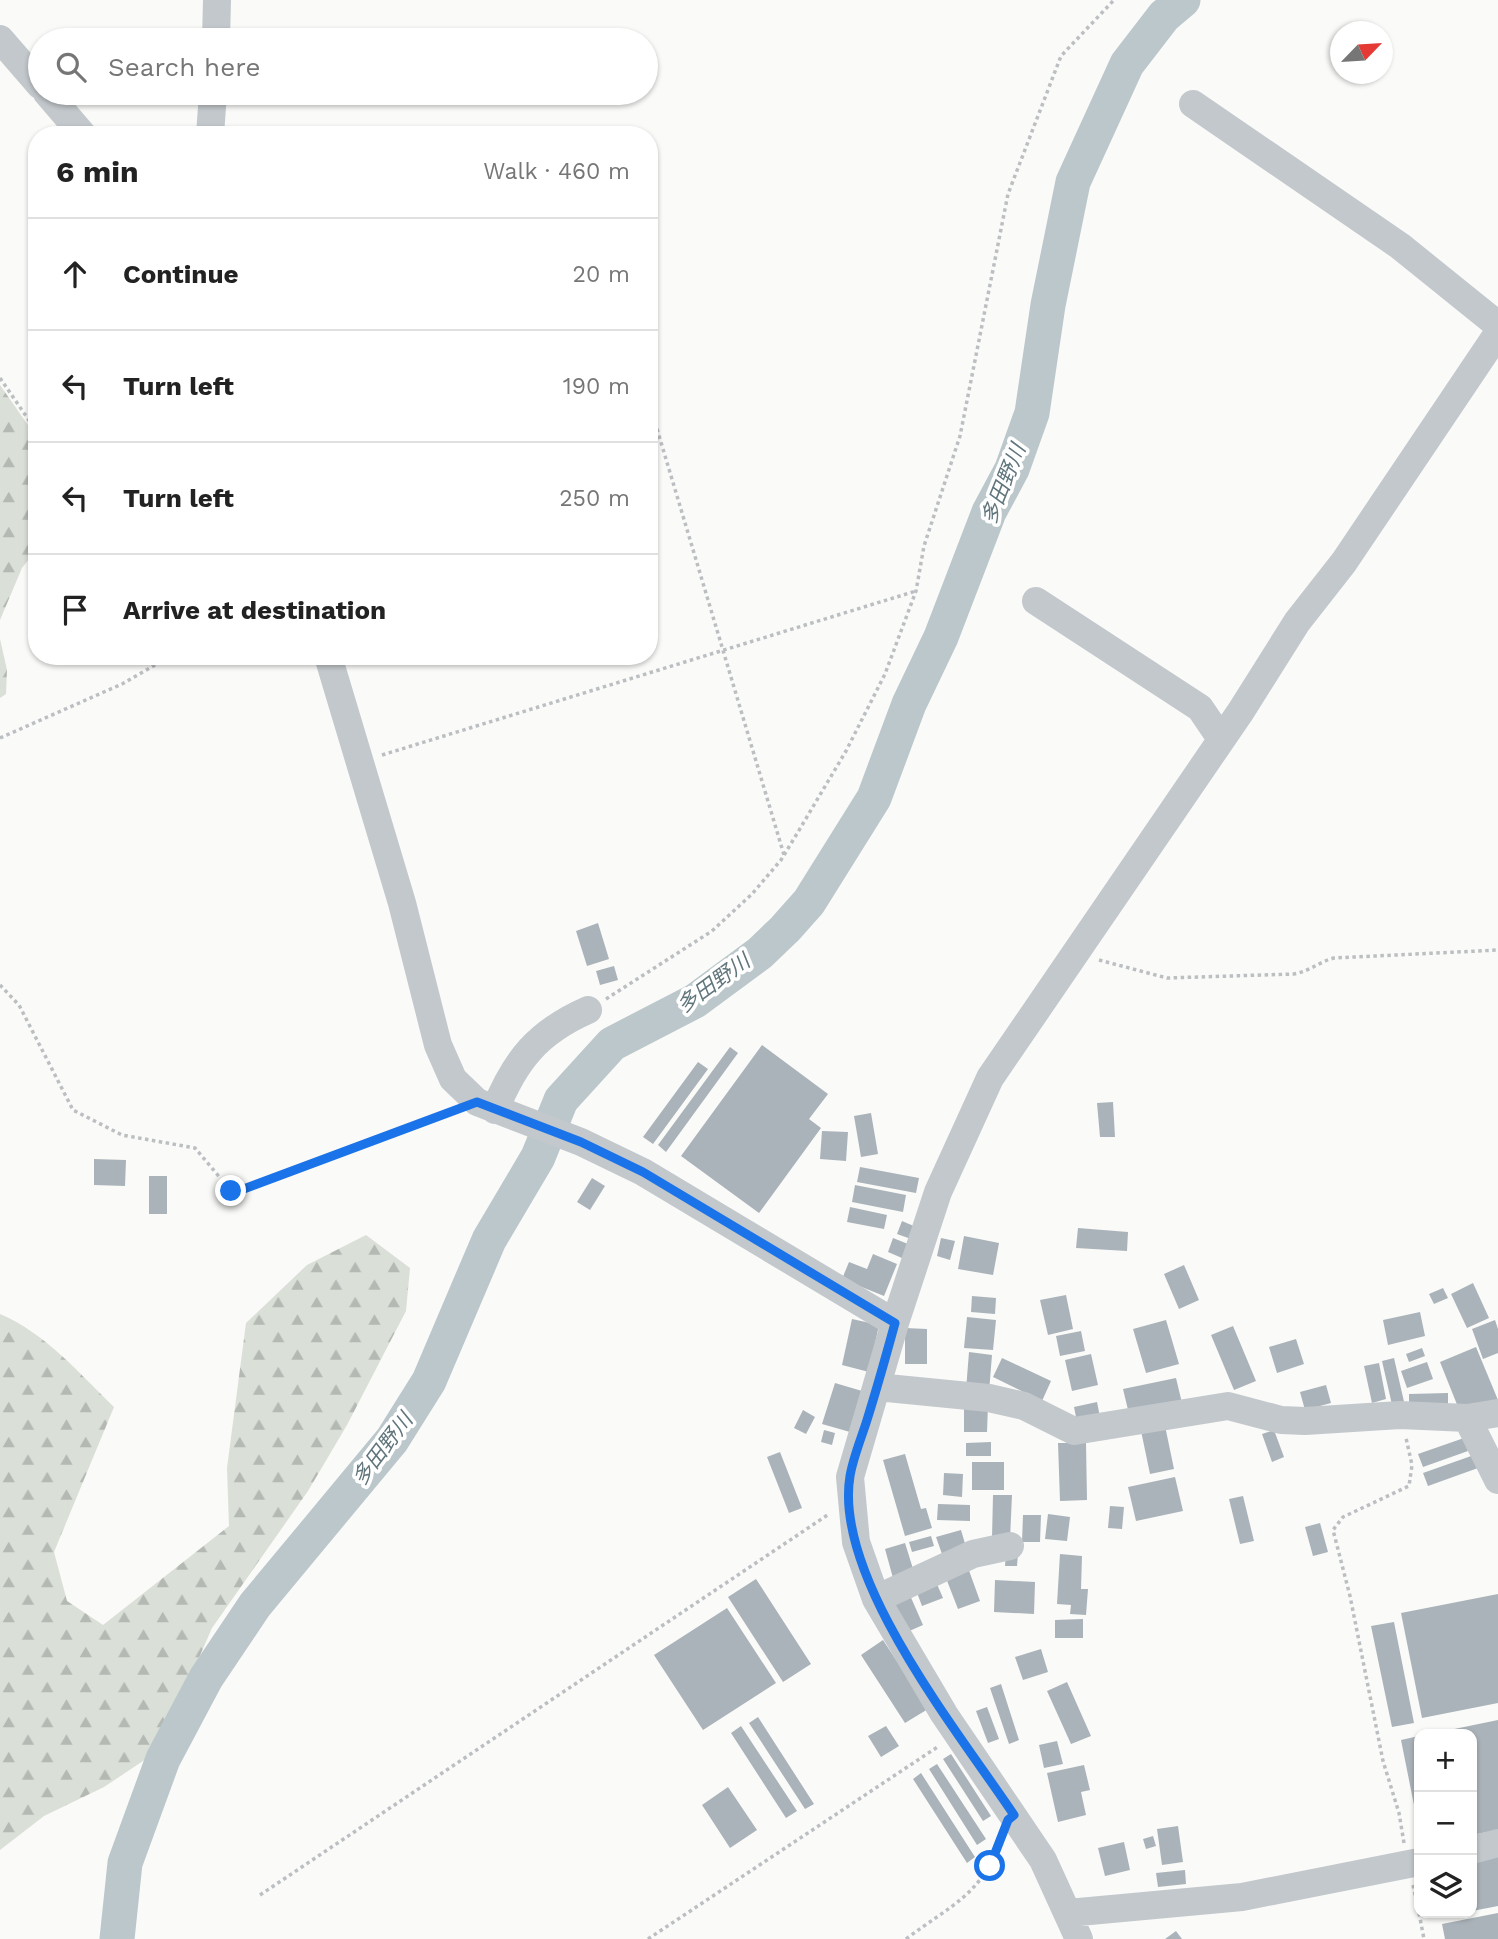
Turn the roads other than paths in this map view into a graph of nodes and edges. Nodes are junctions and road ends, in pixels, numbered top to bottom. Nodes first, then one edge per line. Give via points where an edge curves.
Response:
1 (217, 0) edge
2 (216, 28) edge
3 (0, 39) edge
4 (28, 71) edge
5 (1193, 104) dead end
6 (57, 105) edge
7 (213, 105) edge
8 (75, 126) edge
9 (211, 126) edge
10 (1498, 326) edge
11 (1498, 333) edge
12 (1037, 601) dead end
13 (331, 665) edge
14 (1221, 739) junction
15 (588, 1010) road end
16 (493, 1109) junction
17 (895, 1323) junction
18 (877, 1387) junction
19 (1498, 1413) edge
20 (1467, 1418) junction
21 (1498, 1480) edge
22 (1010, 1546) dead end
23 (876, 1599) junction
24 (1498, 1843) edge
25 (1477, 1849) edge
26 (1414, 1863) edge
27 (1068, 1913) junction
28 (1079, 1939) edge

1 - 2 street
3 - 4 street
5 - 10 street via 1400,246
6 - 8 street
7 - 9 street
11 - 14 street
12 - 14 street via 1200,708
13 - 16 street via 402,903 438,1045 453,1079
14 - 17 street via 990,1078 938,1192
15 - 16 street via 552,1030 522,1056
16 - 17 street via 581,1142 643,1172
17 - 18 street
18 - 20 street via 989,1398 1024,1406 1074,1431 1228,1406 1282,1420 1400,1415
18 - 23 street via 850,1477 856,1542
19 - 20 street
20 - 21 street
22 - 23 street via 973,1555
23 - 27 street via 958,1734 1043,1860
24 - 25 street
26 - 27 street via 1242,1897
27 - 28 street

